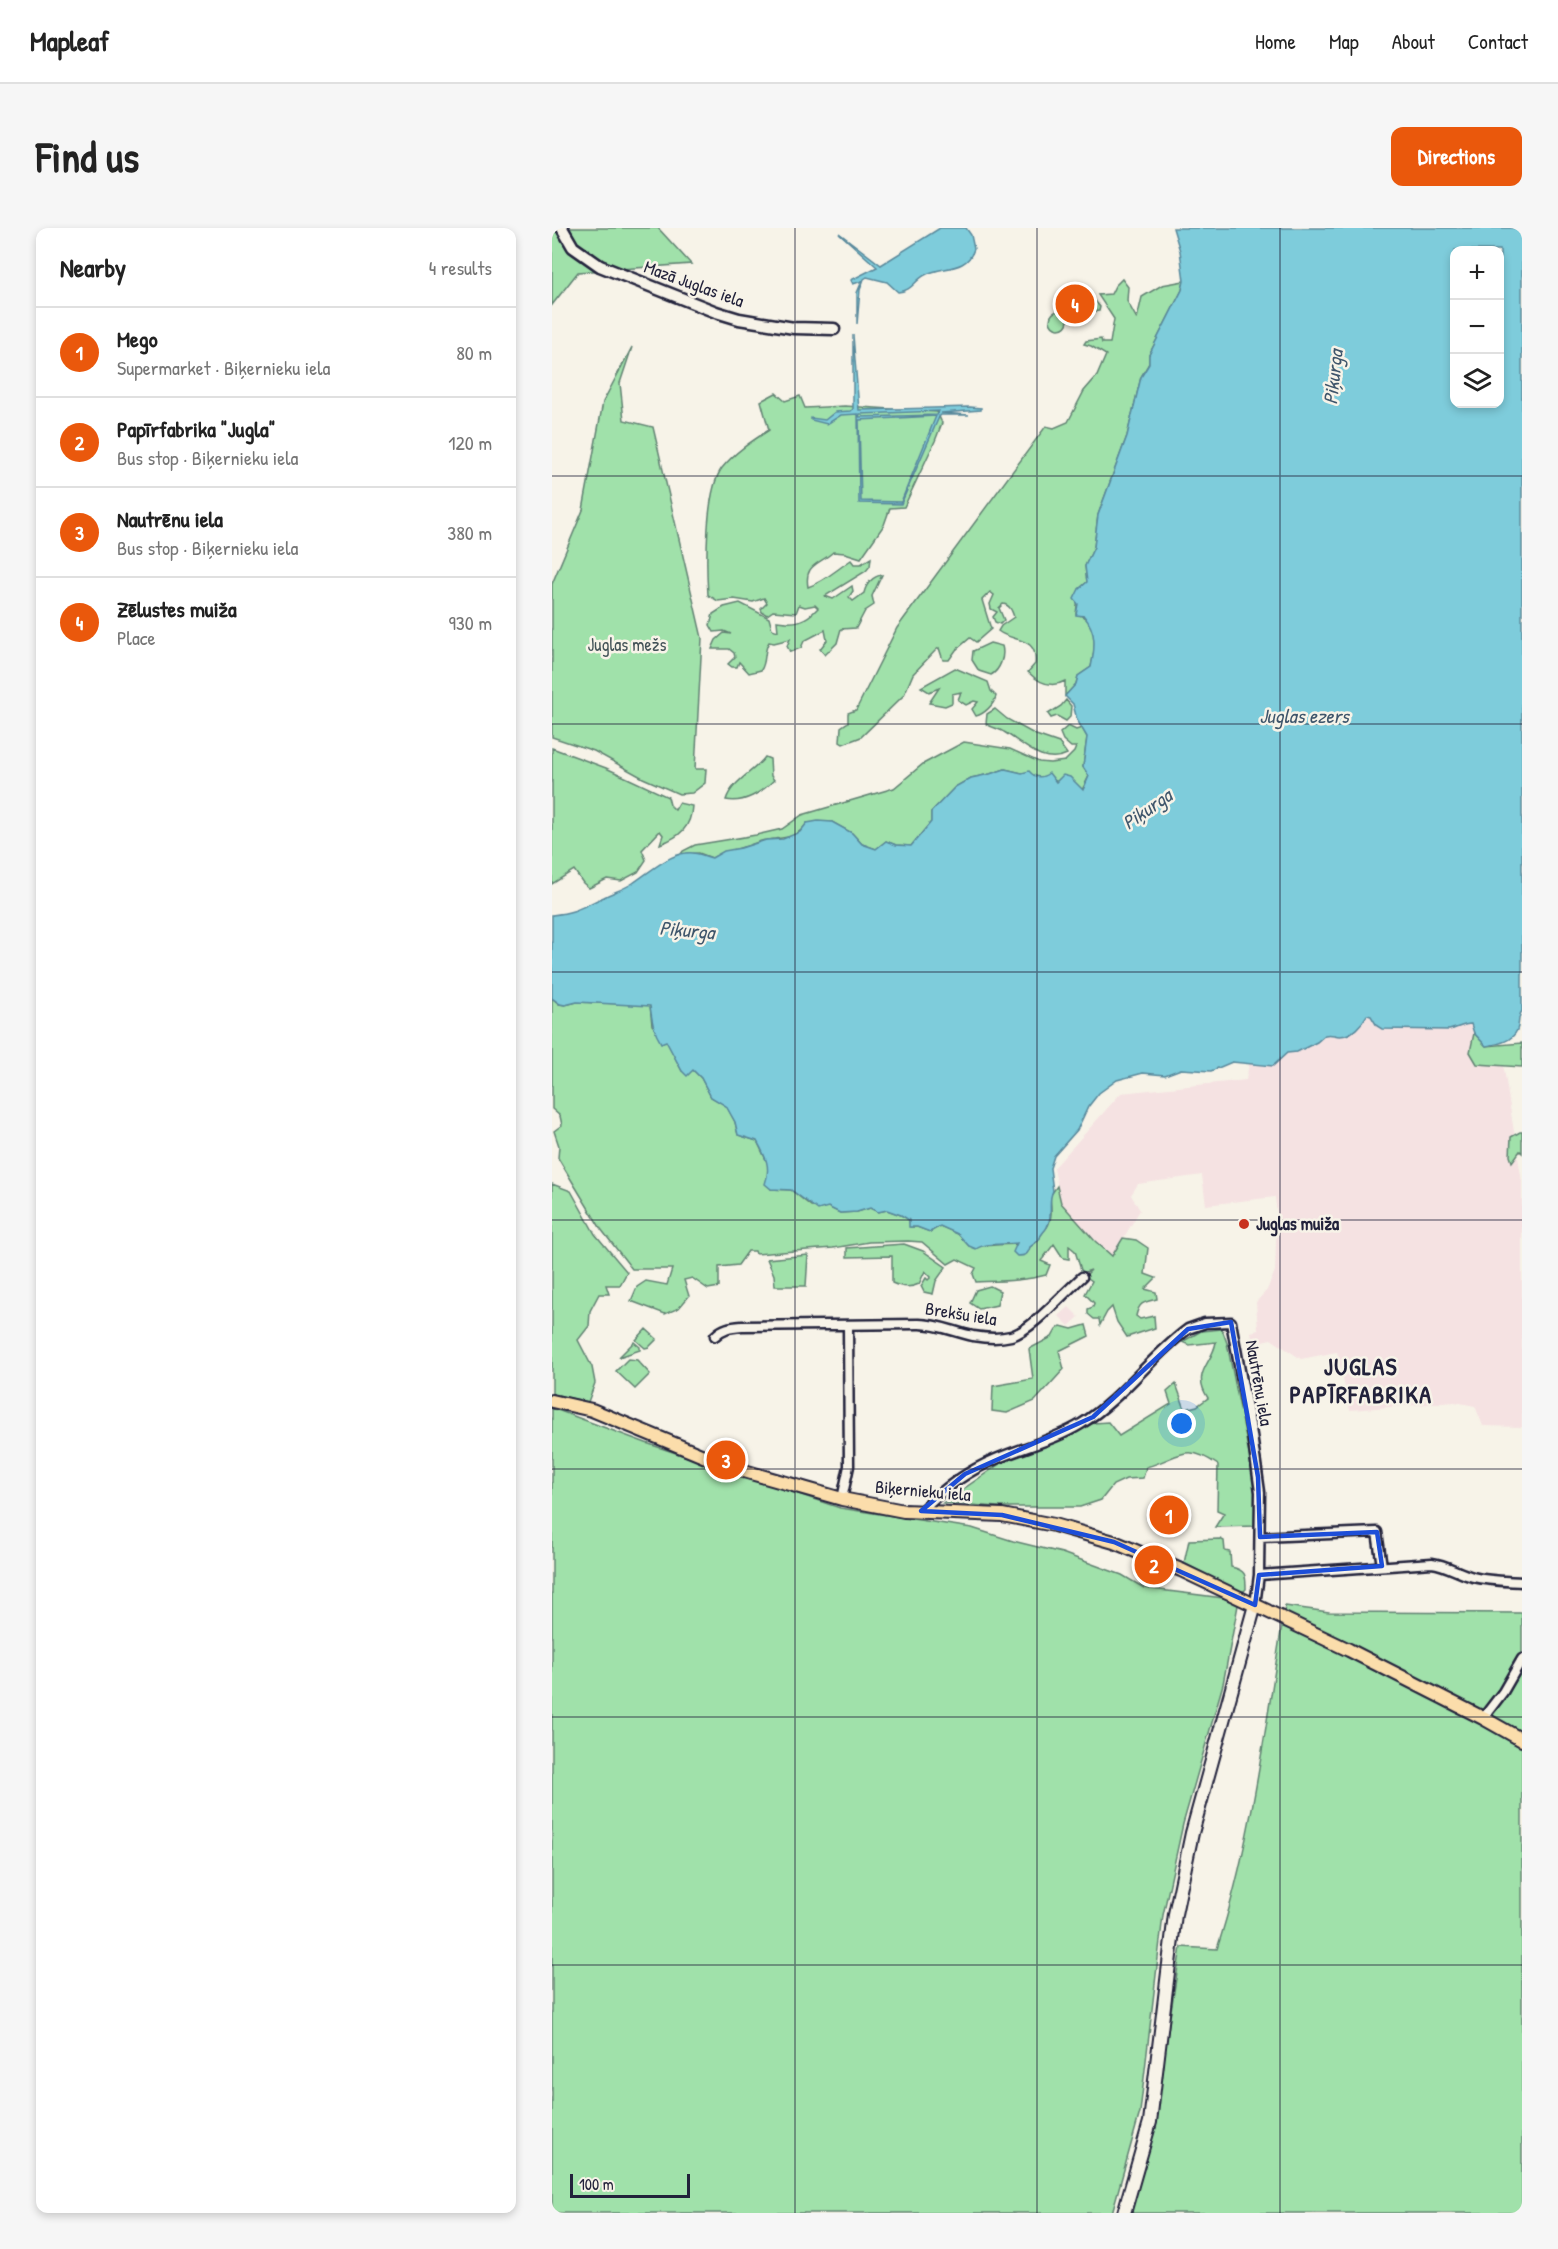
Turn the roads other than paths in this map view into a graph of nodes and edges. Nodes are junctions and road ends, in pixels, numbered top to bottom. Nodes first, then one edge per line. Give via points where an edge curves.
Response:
1 (562, 228) edge
2 (834, 329) dead end
3 (1082, 1277) dead end
4 (848, 1326) junction
5 (715, 1336) dead end
6 (552, 1401) edge
7 (842, 1499) junction
8 (921, 1511) junction
9 (1260, 1537) junction
10 (1382, 1566) junction
11 (1259, 1575) junction
12 (1522, 1582) edge
13 (1255, 1605) junction
14 (1522, 1659) edge
15 (1483, 1718) junction
16 (1522, 1740) edge
17 (1124, 2213) edge

1 - 2 street, Mazā Juglas iela via 573,247 600,266 716,312 794,328
3 - 4 street, Brekšu iela via 1013,1336 987,1338 931,1324
4 - 5 street, Brekšu iela via 728,1327
4 - 7 street via 849,1466
6 - 7 main road, Biķernieku iela via 592,1410 730,1467
7 - 8 main road, Biķernieku iela via 880,1508
8 - 9 street, Nautrēnu iela via 965,1474 1093,1417 1188,1329 1205,1323 1231,1322 1258,1477
8 - 13 main road, Biķernieku iela via 1002,1515 1054,1525 1114,1542
9 - 10 street via 1377,1532
9 - 11 street, Nautrēnu iela
10 - 11 street
10 - 12 street via 1443,1564 1470,1576
11 - 13 street, Nautrēnu iela
13 - 15 main road, Biķernieku iela
13 - 17 main road via 1192,1833 1171,1939 1150,2122
14 - 15 street
15 - 16 main road, Biķernieku iela

